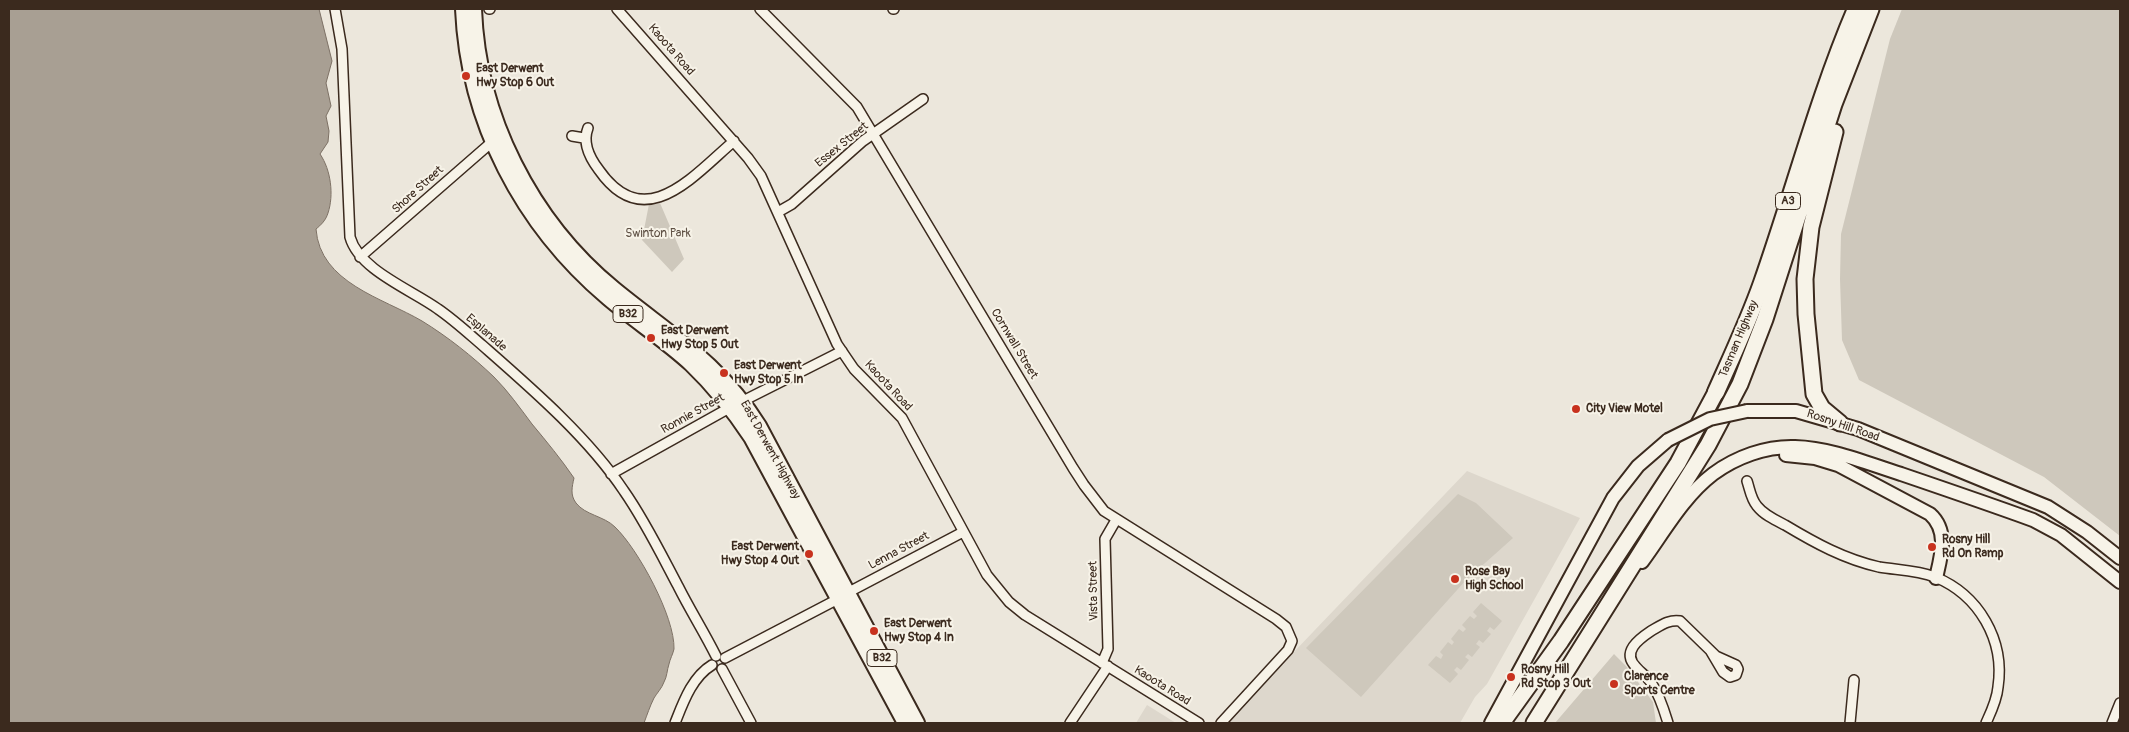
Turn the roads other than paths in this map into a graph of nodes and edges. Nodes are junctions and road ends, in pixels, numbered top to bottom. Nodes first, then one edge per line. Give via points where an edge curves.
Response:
1 (335, 9) edge
2 (463, 9) edge
3 (474, 9) edge
4 (617, 9) edge
5 (760, 9) edge
6 (1856, 9) edge
7 (1871, 9) edge
8 (1863, 27) junction
9 (923, 99) dead end
10 (588, 128) dead end
11 (874, 134) junction
12 (572, 136) dead end
13 (584, 138) junction
14 (734, 141) junction
15 (492, 142) junction
16 (778, 212) junction
17 (360, 257) junction
18 (842, 351) junction
19 (1716, 392) joint
20 (737, 404) junction
21 (1840, 423) junction
22 (611, 474) junction
23 (1747, 481) dead end
24 (1698, 488) junction
25 (1116, 520) junction
26 (963, 532) junction
27 (2104, 545) junction
28 (2120, 558) edge
29 (2120, 564) edge
30 (1936, 578) junction
31 (2120, 582) edge
32 (842, 596) junction
33 (1602, 613) junction
34 (1561, 641) junction
35 (1710, 650) dead end
36 (720, 657) junction
37 (1105, 664) junction
38 (712, 666) junction
39 (722, 669) junction
40 (1854, 680) dead end
41 (2120, 703) edge
42 (676, 723) edge
43 (752, 723) edge
44 (905, 723) edge
45 (917, 723) edge
46 (1070, 723) edge
47 (1199, 723) edge
48 (1222, 723) edge
49 (1491, 723) edge
50 (1502, 723) edge
51 (1511, 723) edge
52 (1534, 723) edge
53 (1668, 723) edge
54 (1850, 723) edge
55 (1986, 723) edge
56 (2112, 723) edge

1 - 17 street, Esplanade via 344,86 350,237
2 - 15 main road, East Derwent Highway / B32 via 470,67
3 - 20 main road, East Derwent Highway / B32 via 479,61 495,119 513,161 544,214 589,267 689,346 722,377
4 - 14 street, Kaoota Road
5 - 11 street, Cornwall Street via 851,99
6 - 19 highway, Tasman Highway / A3 via 1825,90 1760,289
7 - 8 highway, Tasman Highway / A3
8 - 21 highway via 1813,220 1805,279 1814,394 1822,408
8 - 33 highway, Tasman Highway / A3 via 1740,384 1708,445
9 - 11 street, Essex Street
10 - 13 street
11 - 16 street, Essex Street via 850,151 792,204
11 - 25 street, Cornwall Street via 1084,486
12 - 13 street
13 - 14 street via 595,164 611,185 630,196 646,199 663,197 678,189
14 - 16 street, Kaoota Road via 761,176
15 - 17 street, Shore Street
15 - 20 main road, East Derwent Highway / B32 via 528,210 564,256 609,299
16 - 18 street, Kaoota Road
17 - 22 street, Esplanade via 460,326 536,393
18 - 20 street, Ronnie Street
18 - 26 street, Kaoota Road via 854,369 902,418
19 - 34 highway, Tasman Highway / A3 via 1678,463
20 - 22 street, Ronnie Street
20 - 32 main road, East Derwent Highway / B32 via 759,426
21 - 27 main road, Rosny Hill Road via 2048,507
21 - 49 main road, Rosny Hill Road, bridge via 1796,411 1746,411 1710,419 1668,440 1638,466 1613,498
22 - 36 street, Esplanade via 652,537
23 - 30 street via 1752,498 1762,511 1816,544 1868,564
24 - 30 main road via 1734,466 1766,456 1800,456 1838,465 1935,518 1942,540
24 - 31 main road via 1718,470 1756,453 1794,447 1827,451 2033,520 2061,535
24 - 33 main road, Tasman Highway / A3 via 1674,516 1612,605
25 - 37 street, Vista Street via 1105,539 1108,650
25 - 48 street, Cornwall Street via 1276,619 1291,634 1292,641 1284,655
26 - 32 street, Lenna Street
26 - 37 street, Kaoota Road via 987,575 1009,602 1024,615
27 - 28 main road, Rosny Hill Road
27 - 29 main road
30 - 55 street via 1956,588 1972,602 1995,642 1998,689
32 - 36 street, Lenna Street
32 - 44 main road, East Derwent Highway / B32
32 - 45 main road, East Derwent Highway / B32
33 - 52 highway, Tasman Highway / A3
34 - 50 highway, Tasman Highway / A3
34 - 51 highway, Tasman Highway / A3
35 - 53 street via 1677,620 1667,622 1633,646 1632,663 1652,684
36 - 38 street via 712,659
36 - 39 street via 726,663
37 - 46 street
37 - 47 street, Kaoota Road
38 - 39 street
38 - 42 street via 696,680
39 - 43 street
40 - 54 street
41 - 56 street

